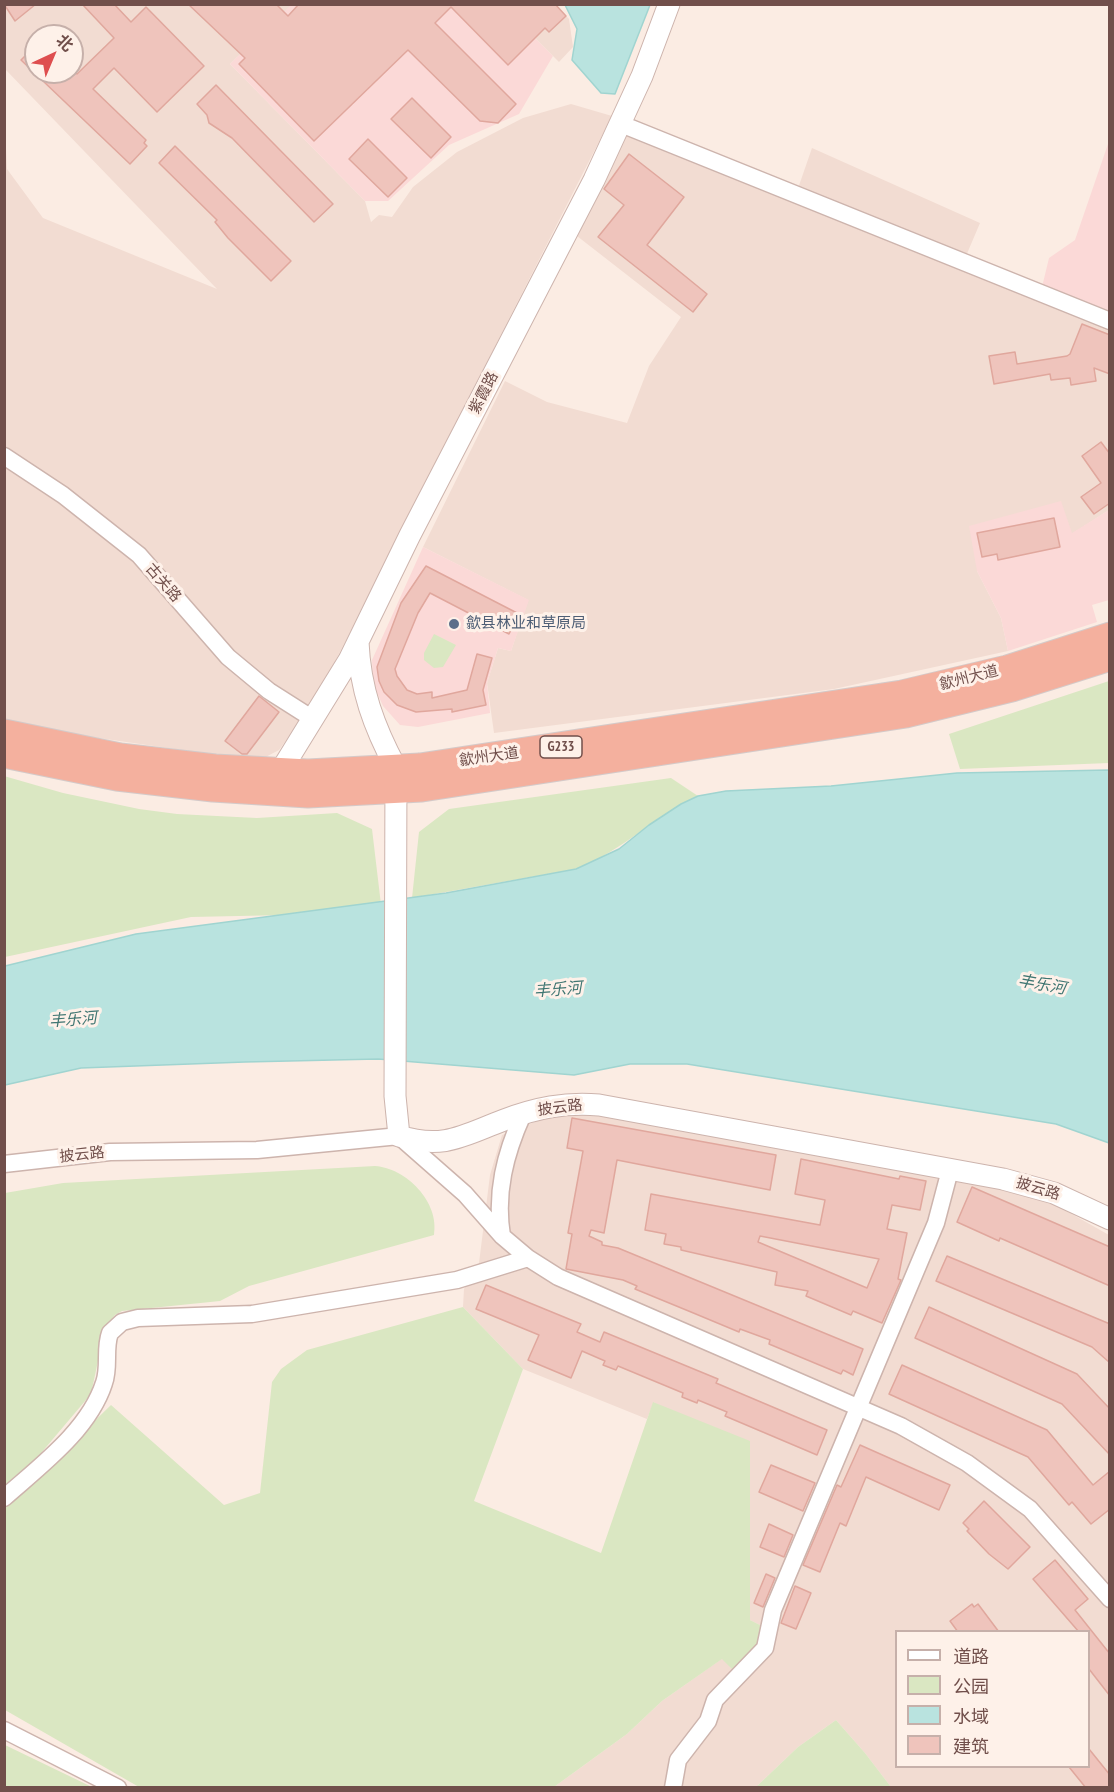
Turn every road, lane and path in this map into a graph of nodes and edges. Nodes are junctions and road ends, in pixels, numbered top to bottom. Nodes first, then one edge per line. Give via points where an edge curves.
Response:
1 (669, 4) edge
2 (621, 124) junction
3 (1110, 321) edge
4 (4, 456) edge
5 (1110, 636) edge
6 (358, 642) junction
7 (1110, 657) edge
8 (313, 719) junction
9 (4, 733) edge
10 (4, 754) edge
11 (280, 772) junction
12 (396, 779) junction
13 (523, 1114) junction
14 (399, 1136) junction
15 (4, 1164) edge
16 (950, 1170) junction
17 (1110, 1219) edge
18 (502, 1236) junction
19 (528, 1258) junction
20 (859, 1408) junction
21 (4, 1498) edge
22 (1110, 1599) edge
23 (4, 1730) edge
24 (118, 1788) edge
25 (673, 1788) edge

1 - 2 street, 紫霞路
2 - 3 street
2 - 6 street, 紫霞路
4 - 8 street, 古关路 via 63,495 139,555 228,657 269,691
5 - 12 highway, 歙州大道 / G233 via 998,671 902,694 615,739
6 - 8 street, 紫霞路
6 - 12 street via 366,701
7 - 12 highway, 歙州大道 / G233 via 1003,691 906,714 422,788
8 - 11 street, 紫霞路
9 - 11 highway, 歙州大道 / G233 via 120,757
10 - 12 highway, 歙州大道 / G233 via 117,777 213,788 308,794
11 - 12 highway, 歙州大道 / G233
12 - 14 street via 395,1096
13 - 14 street, 披云路 via 451,1141 428,1142
13 - 16 street, 披云路 via 566,1104 599,1105
13 - 18 street via 500,1186 498,1214
14 - 15 street, 披云路 via 257,1150 110,1152
14 - 18 street via 465,1194
16 - 17 street, 披云路 via 1029,1185
16 - 20 street via 936,1223
18 - 19 street
19 - 20 street via 558,1276
19 - 21 street via 457,1281 252,1314 138,1318 122,1322 110,1332 105,1383 80,1424 65,1444
20 - 22 street via 924,1437 1010,1493 1030,1509
20 - 25 street via 772,1610 765,1648 715,1700 708,1721 678,1760
23 - 24 street

